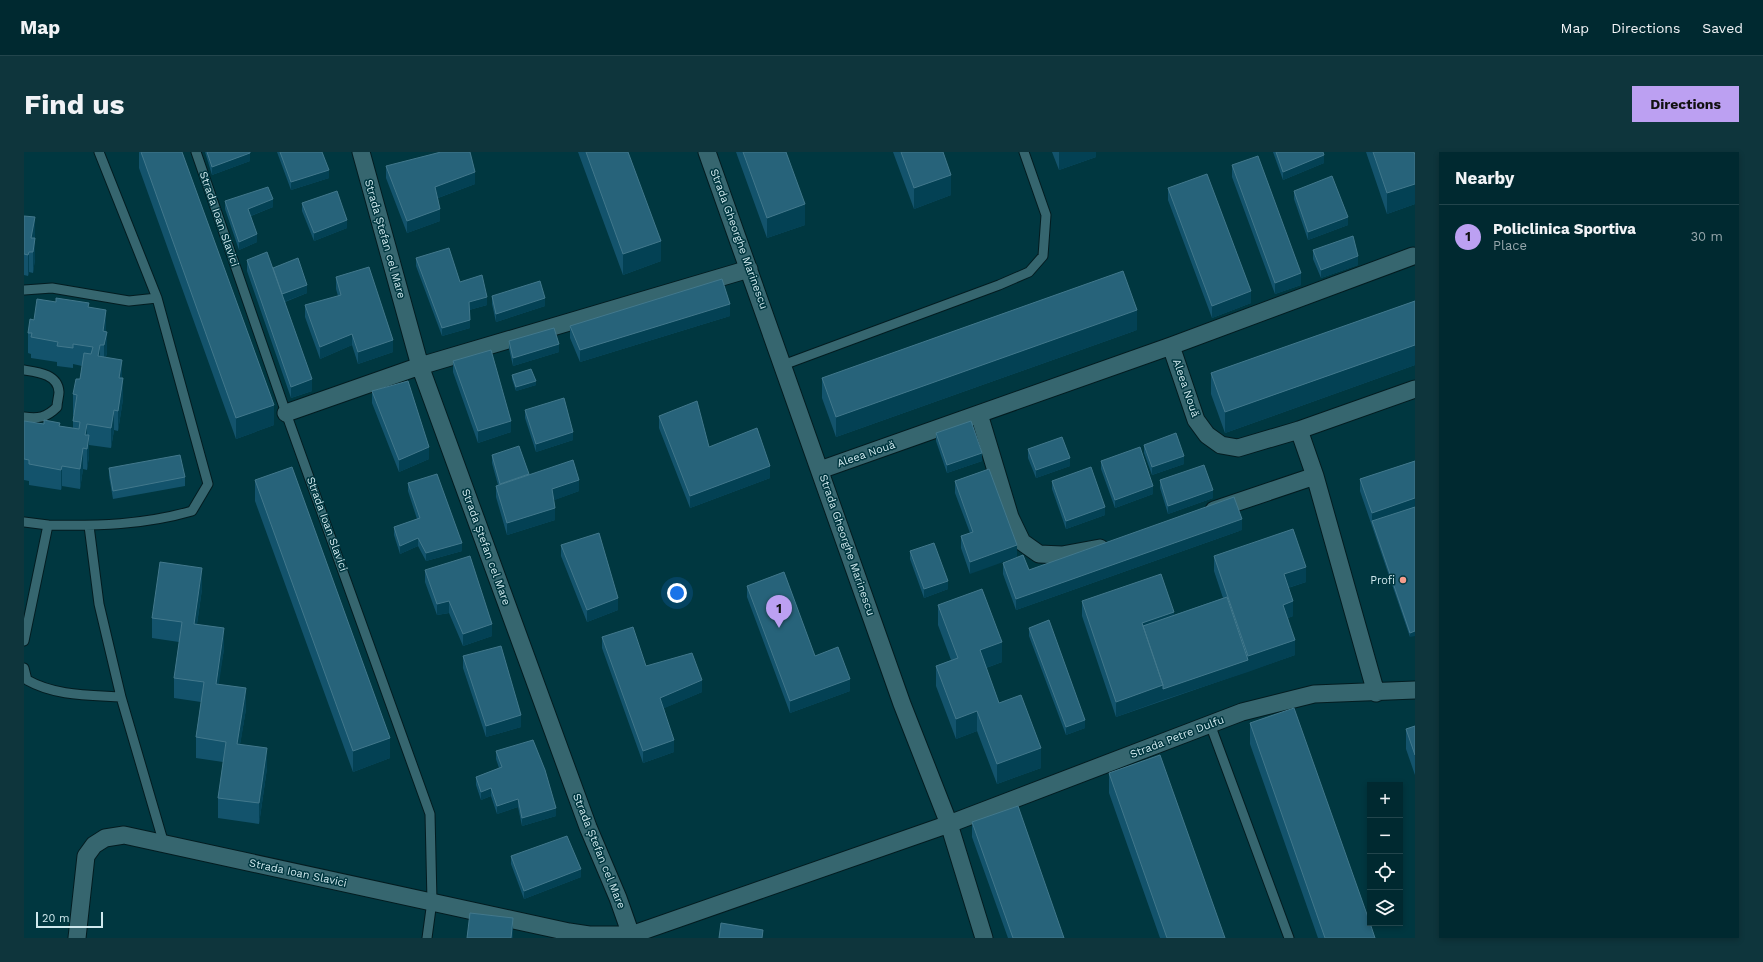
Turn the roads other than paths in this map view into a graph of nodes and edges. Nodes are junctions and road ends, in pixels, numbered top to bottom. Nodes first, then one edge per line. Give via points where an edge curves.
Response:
1 (99, 152) edge
2 (196, 152) edge
3 (361, 152) edge
4 (708, 152) edge
5 (1024, 152) edge
6 (1413, 256) dead end
7 (749, 269) junction
8 (24, 290) edge
9 (157, 298) junction
10 (1171, 346) junction
11 (783, 365) junction
12 (420, 366) junction
13 (24, 370) edge
14 (1415, 389) edge
15 (286, 413) junction
16 (979, 414) junction
17 (24, 417) edge
18 (1299, 430) junction
19 (820, 470) junction
20 (1315, 476) junction
21 (1195, 516) edge
22 (24, 522) edge
23 (48, 525) junction
24 (89, 526) junction
25 (1113, 544) edge
26 (24, 641) edge
27 (24, 668) edge
28 (1415, 690) edge
29 (1376, 693) junction
30 (121, 697) junction
31 (1210, 724) junction
32 (949, 824) junction
33 (164, 844) junction
34 (432, 901) junction
35 (631, 935) junction
36 (77, 938) edge
37 (428, 938) edge
38 (984, 938) edge
39 (1289, 938) edge

1 - 9 lane
2 - 15 lane, Strada Ioan Slavici
3 - 12 street, Strada Ștefan cel Mare
4 - 7 street, Strada Gheorghe Marinescu
5 - 11 lane via 1046,216 1043,256 1029,272
6 - 10 street
7 - 11 street, Strada Gheorghe Marinescu
7 - 12 street
8 - 9 lane via 52,288 128,301
9 - 24 lane via 208,484 192,511 166,518
10 - 16 street, Aleea Nouă
10 - 18 street, Aleea Nouă via 1196,420 1206,435 1222,445 1238,448
11 - 19 street, Strada Gheorghe Marinescu
12 - 15 street
12 - 35 street, Strada Ștefan cel Mare via 588,827
13 - 17 lane via 52,379 59,391 57,407 52,412 41,418
14 - 18 street, Aleea Nouă
15 - 34 lane, Strada Ioan Slavici via 430,814
16 - 19 street, Aleea Nouă
16 - 25 street via 1010,517 1022,542 1039,554 1062,555
18 - 20 street
19 - 32 street, Strada Gheorghe Marinescu via 902,704
20 - 21 street
20 - 29 street
22 - 23 lane
23 - 24 lane
23 - 26 lane
24 - 30 lane via 100,604
27 - 30 lane via 28,680 41,688 74,694
28 - 29 street, Strada Petre Dulfu
29 - 31 street, Strada Petre Dulfu via 1314,694 1242,712
30 - 33 lane
31 - 32 street, Strada Petre Dulfu
31 - 39 lane
32 - 35 street, Strada Petre Dulfu
32 - 38 street, Strada Gheorghe Marinescu
33 - 34 street, Strada Ioan Slavici
33 - 36 street, Strada Ioan Slavici via 124,835 105,838 94,845 86,856
34 - 35 street, Strada Ioan Slavici via 569,932 589,935
34 - 37 lane, Strada Ioan Slavici

